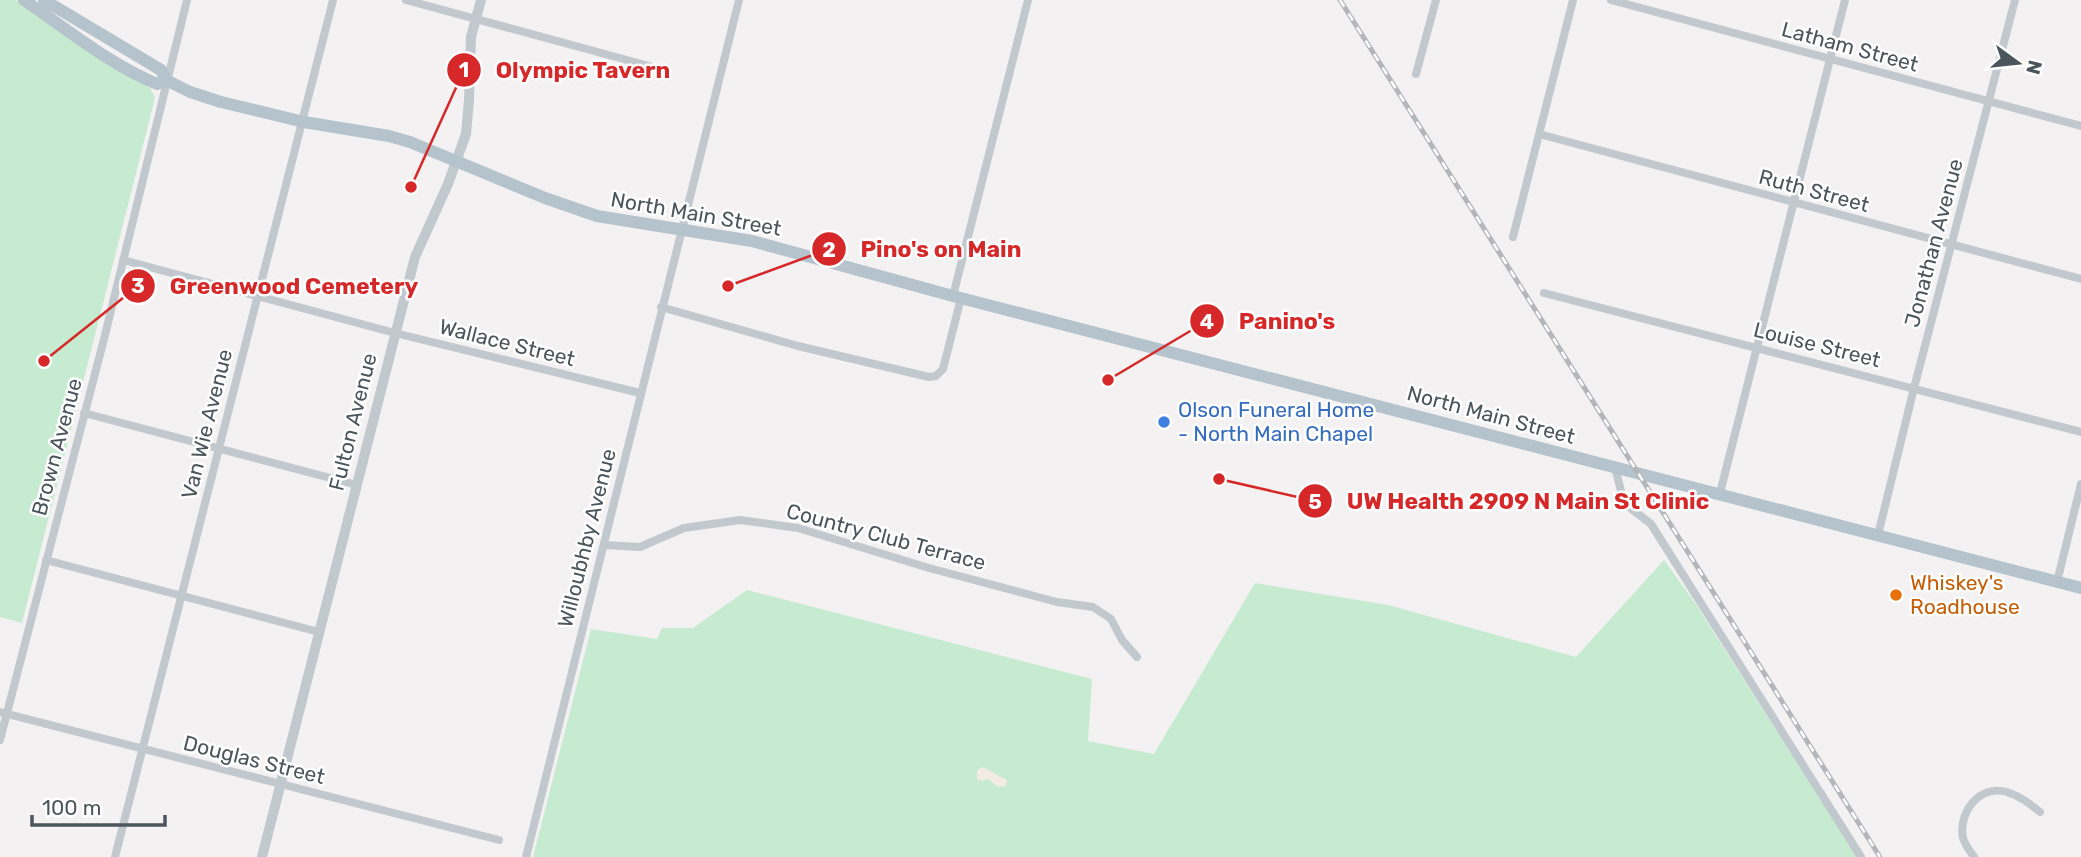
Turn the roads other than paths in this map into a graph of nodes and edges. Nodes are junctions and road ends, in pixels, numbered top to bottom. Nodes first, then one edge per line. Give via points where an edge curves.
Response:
1 (24, 0) edge
2 (44, 0) edge
3 (187, 0) edge
4 (333, 0) edge
5 (406, 0) edge
6 (481, 0) edge
7 (739, 0) edge
8 (1028, 0) edge
9 (1436, 0) edge
10 (1573, 0) edge
11 (1611, 0) edge
12 (1845, 0) edge
13 (2015, 0) edge
14 (476, 19) junction
15 (1830, 60) junction
16 (649, 66) dead end
17 (1416, 75) dead end
18 (166, 80) junction
19 (1990, 102) junction
20 (304, 122) junction
21 (2081, 126) edge
22 (1539, 134) junction
23 (457, 162) junction
24 (1792, 203) junction
25 (681, 228) junction
26 (1513, 237) dead end
27 (1951, 245) junction
28 (123, 260) junction
29 (2081, 279) edge
30 (1544, 293) dead end
31 (258, 296) junction
32 (957, 297) junction
33 (662, 307) junction
34 (395, 334) junction
35 (1758, 349) junction
36 (1914, 388) junction
37 (640, 393) junction
38 (84, 414) junction
39 (2081, 432) edge
40 (219, 448) junction
41 (1615, 467) junction
42 (357, 485) junction
43 (2081, 485) edge
44 (1720, 493) junction
45 (1878, 535) junction
46 (604, 545) junction
47 (46, 560) junction
48 (2057, 582) junction
49 (2081, 589) edge
50 (181, 596) junction
51 (319, 632) junction
52 (1137, 657) dead end
53 (4, 713) edge
54 (0, 740) edge
55 (143, 749) junction
56 (280, 786) junction
57 (2040, 812) dead end
58 (499, 840) dead end
59 (115, 857) edge
60 (262, 857) edge
61 (526, 857) edge
62 (1861, 857) edge
63 (1974, 857) edge

1 - 18 main road, North Main Street via 114,61 157,84
2 - 18 main road, North Main Street via 161,70
3 - 18 street, Brown Avenue
4 - 20 street, Van Wie Avenue
5 - 14 street
6 - 14 street, Fulton Avenue
7 - 25 street, Willoubhby Avenue
8 - 32 street
9 - 17 street
10 - 22 street
11 - 15 street, Latham Street
12 - 15 street
13 - 19 street, Jonathan Avenue
14 - 16 street
14 - 23 street, Fulton Avenue via 467,123
15 - 19 street, Latham Street
15 - 24 street
18 - 20 main road, North Main Street via 204,97
18 - 28 street, Brown Avenue
19 - 21 street, Latham Street
19 - 27 street, Jonathan Avenue
20 - 23 main road, North Main Street via 400,139
20 - 31 street, Van Wie Avenue
22 - 24 street, Ruth Street
22 - 26 street
23 - 25 main road, North Main Street via 597,216
23 - 34 street, Fulton Avenue via 415,257
24 - 27 street, Ruth Street
24 - 35 street
25 - 32 main road, North Main Street via 752,241
25 - 33 street, Willoubhby Avenue
27 - 29 street, Ruth Street
27 - 36 street, Jonathan Avenue
28 - 31 street, Wallace Street
28 - 38 street, Brown Avenue
30 - 35 street, Louise Street
31 - 34 street, Wallace Street
31 - 40 street, Van Wie Avenue
32 - 33 street via 943,369 929,377
32 - 41 main road, North Main Street
33 - 37 street, Willoubhby Avenue
34 - 37 street, Wallace Street
34 - 42 street, Fulton Avenue
35 - 36 street, Louise Street
35 - 44 street
36 - 39 street, Louise Street
36 - 45 street, Jonathan Avenue
37 - 46 street, Willoubhby Avenue
38 - 40 street
38 - 47 street, Brown Avenue
40 - 42 street
40 - 50 street, Van Wie Avenue
41 - 44 main road, North Main Street
41 - 62 street via 1624,503 1651,524
42 - 51 street, Fulton Avenue
43 - 48 street
44 - 45 main road, North Main Street
45 - 48 main road, North Main Street
46 - 52 street, Country Club Terrace via 640,547 684,528 740,520 798,528 1044,599 1093,607 1111,619
46 - 61 street, Willoubhby Avenue
47 - 50 street
47 - 53 street, Brown Avenue
48 - 49 main road, North Main Street
50 - 51 street
50 - 55 street, Van Wie Avenue
51 - 56 street, Fulton Avenue
53 - 54 street, Brown Avenue
53 - 55 street, Douglas Street
55 - 56 street, Douglas Street
55 - 59 street, Van Wie Avenue
56 - 58 street, Douglas Street
56 - 60 street, Fulton Avenue
57 - 63 street via 2005,791 1980,795 1962,820 1964,841

